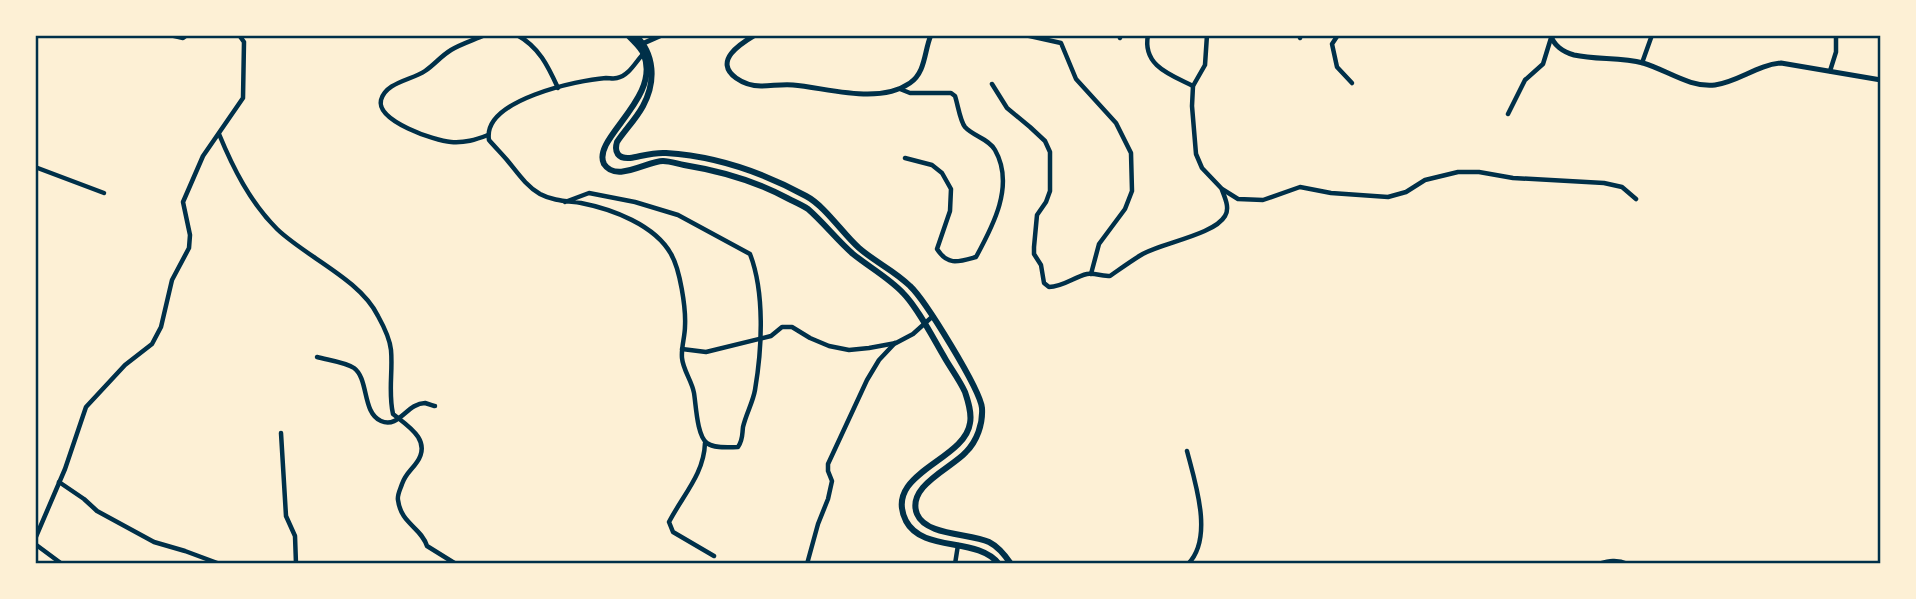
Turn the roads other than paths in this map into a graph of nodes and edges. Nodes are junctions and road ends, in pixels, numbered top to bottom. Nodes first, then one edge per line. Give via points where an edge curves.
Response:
1 (170, 35) edge
2 (187, 35) edge
3 (239, 35) edge
4 (247, 35) edge
5 (485, 35) edge
6 (517, 35) edge
7 (628, 35) edge
8 (635, 35) edge
9 (662, 35) edge
10 (755, 35) edge
11 (931, 35) edge
12 (1025, 35) edge
13 (1148, 35) edge
14 (1207, 35) edge
15 (1338, 35) edge
16 (1652, 35) edge
17 (1836, 35) edge
18 (1551, 37) edge
19 (244, 42) junction
20 (644, 43) junction
21 (646, 52) junction
22 (1642, 63) junction
23 (1830, 72) junction
24 (1881, 79) edge
25 (1352, 83) dead end
26 (992, 84) dead end
27 (1194, 86) junction
28 (558, 88) junction
29 (899, 89) junction
30 (1508, 114) dead end
31 (219, 133) junction
32 (488, 134) junction
33 (905, 158) dead end
34 (35, 167) edge
35 (1222, 189) junction
36 (104, 192) dead end
37 (1636, 199) dead end
38 (565, 202) junction
39 (1091, 274) junction
40 (933, 316) junction
41 (925, 324) junction
42 (760, 339) junction
43 (895, 343) junction
44 (682, 349) junction
45 (317, 357) dead end
46 (435, 406) dead end
47 (398, 419) junction
48 (281, 433) dead end
49 (705, 442) junction
50 (1187, 452) dead end
51 (59, 482) junction
52 (35, 541) edge
53 (958, 545) junction
54 (714, 556) dead end
55 (62, 564) edge
56 (220, 564) edge
57 (296, 564) edge
58 (456, 564) edge
59 (807, 564) edge
60 (955, 564) edge
61 (999, 564) edge
62 (1011, 564) edge
63 (1188, 564) edge
64 (1598, 564) edge
65 (1628, 564) edge

1 - 2 street
3 - 19 street
4 - 19 street
5 - 32 street via 452,49 424,71 391,87 381,98 381,108 395,122 449,142 471,142
6 - 28 street via 538,50
7 - 21 main road
8 - 20 main road
9 - 20 street
10 - 29 street via 729,57 729,73 742,83 864,95
11 - 29 street via 920,74
12 - 39 street via 1061,43 1076,79 1116,122 1131,153 1132,191 1125,209 1099,244
13 - 27 street via 1148,53 1155,65
14 - 27 street via 1205,65
15 - 25 street via 1332,44 1337,67
16 - 22 street
17 - 23 street
18 - 22 street via 1556,46 1572,54
18 - 30 street via 1543,64 1525,80
19 - 31 street via 243,98
20 - 21 main road
21 - 28 street via 629,72 617,78
21 - 40 main road via 652,78 643,106 617,142 620,157 665,152 722,162 810,198 860,248 912,287
21 - 41 main road via 643,90 605,144 602,156 610,170 632,170 662,161 718,170 769,188 806,208 851,252 904,293
22 - 23 street via 1695,84 1715,85 1768,64
23 - 24 street
26 - 39 street via 1007,108 1045,141 1050,152 1050,191 1035,222 1034,254 1044,283 1057,287
27 - 35 street via 1196,154 1202,168
28 - 32 street via 538,92 509,108 497,117
29 - 33 street via 951,93 964,126 994,148 1001,169 1001,194 996,217 976,257 956,262 943,258 937,250 950,211 951,188 932,164
31 - 47 street via 233,168 278,230 366,297 377,314 391,348 389,397
31 - 51 street via 183,201 189,248 172,280 161,327 152,344 86,407
32 - 38 street via 537,192
34 - 36 street
35 - 37 street via 1238,199 1263,200 1300,187 1388,197 1425,180 1479,172 1604,183 1622,187
35 - 39 street via 1227,207 1219,223 1143,254 1110,276
38 - 42 street via 589,193 635,202 678,215 750,254 760,297
38 - 44 street via 620,214 659,237 672,255 684,304
40 - 41 street
40 - 62 main road via 972,383 982,407 981,425 966,453 925,483 917,513 932,528 989,542 1003,551
41 - 43 street
41 - 53 main road via 964,390 970,423 958,444 905,490 902,505 914,531
42 - 43 street via 782,327 792,327 819,342 849,350
42 - 44 street via 706,352
42 - 49 street via 755,391 743,440 738,447
43 - 59 street via 867,380 828,464 832,481
44 - 49 street
45 - 47 street via 353,368 371,412 379,421
46 - 47 street via 414,406
47 - 58 street via 418,435 423,446 397,498 404,518 427,546
48 - 57 street via 286,516 295,536
49 - 54 street via 699,472 670,522 673,531
50 - 63 street via 1201,522 1200,542
51 - 52 street
51 - 56 street via 97,511 154,542
52 - 55 street
53 - 60 street
53 - 61 main road via 986,552
64 - 65 street via 1611,560

